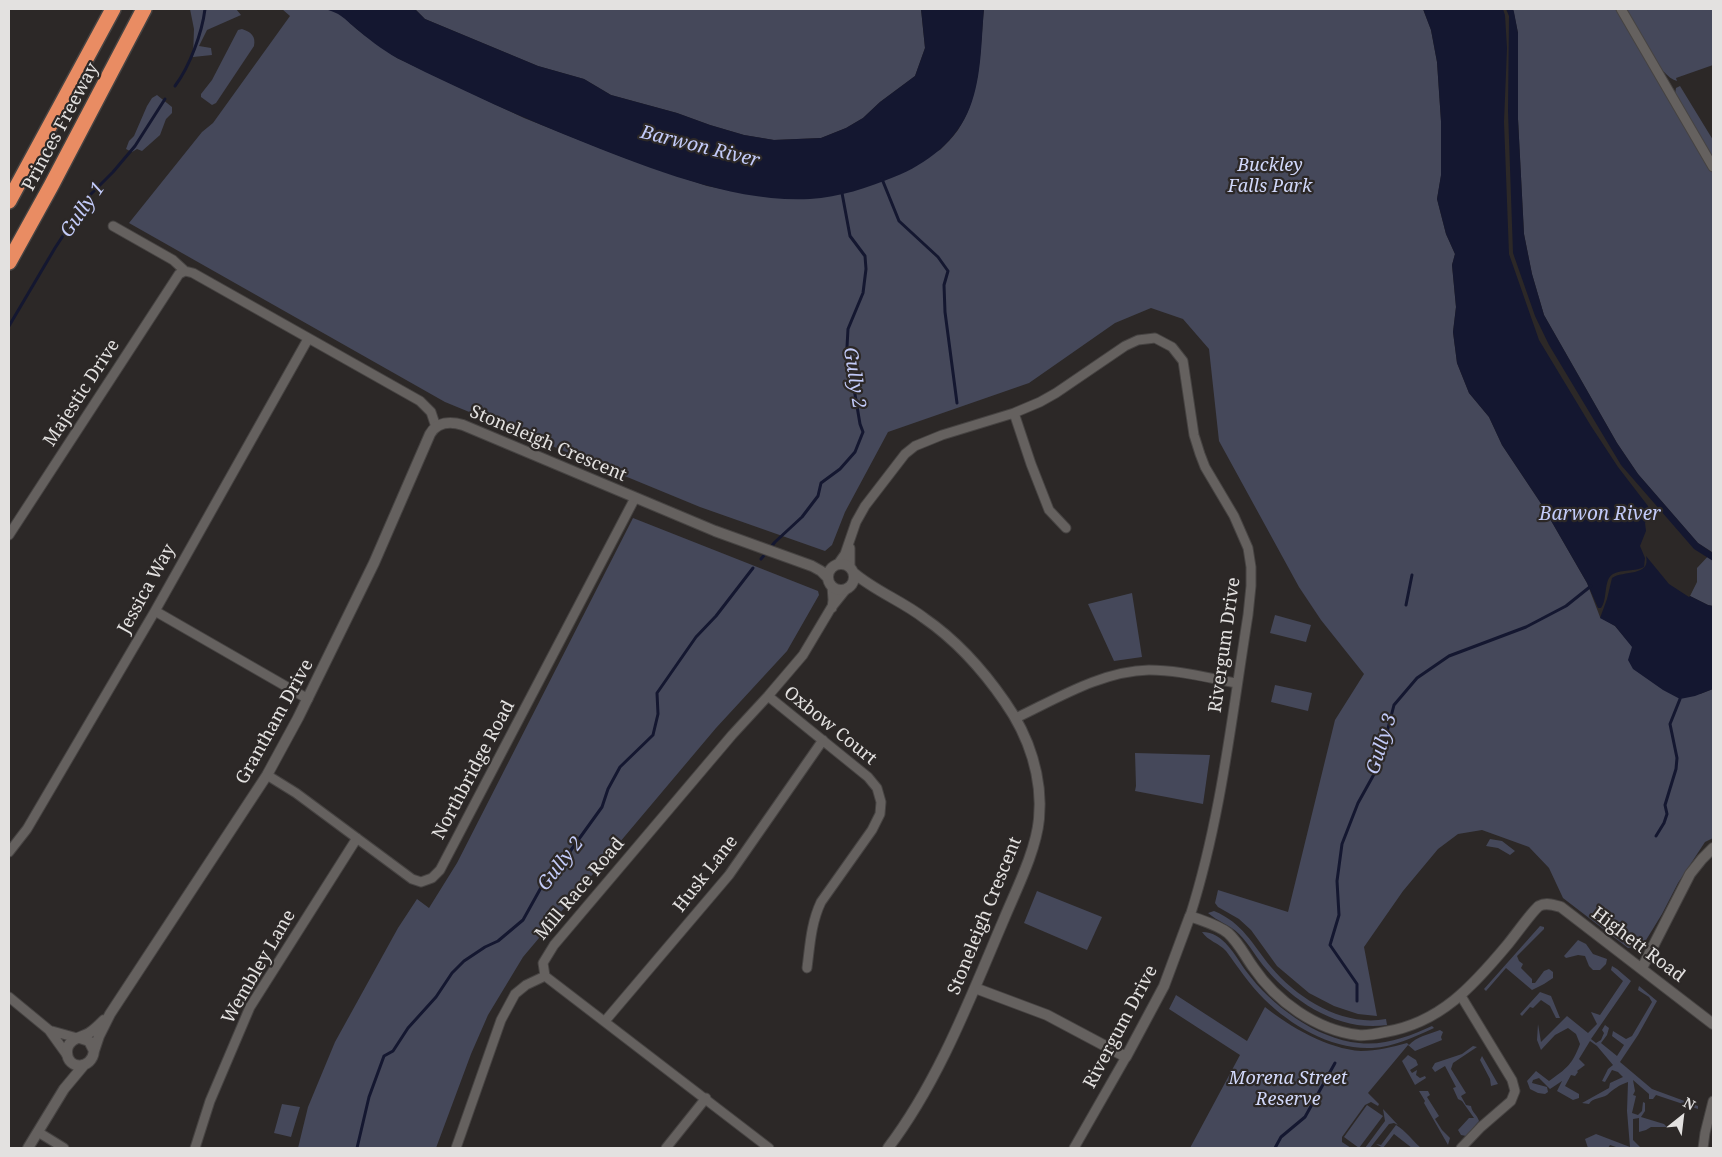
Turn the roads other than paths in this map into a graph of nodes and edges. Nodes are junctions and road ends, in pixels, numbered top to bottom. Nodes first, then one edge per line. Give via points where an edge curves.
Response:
1 (113, 9) edge
2 (144, 9) edge
3 (1620, 9) edge
4 (1713, 167) edge
5 (9, 201) edge
6 (113, 226) dead end
7 (9, 262) edge
8 (185, 271) junction
9 (308, 339) junction
10 (1014, 413) junction
11 (436, 427) junction
12 (635, 498) junction
13 (1066, 528) dead end
14 (9, 535) edge
15 (852, 536) junction
16 (837, 564) junction
17 (812, 566) junction
18 (852, 570) junction
19 (830, 582) junction
20 (849, 587) junction
21 (880, 591) junction
22 (832, 608) junction
23 (155, 611) junction
24 (1237, 683) junction
25 (768, 696) junction
26 (308, 699) junction
27 (1016, 718) junction
28 (823, 740) junction
29 (267, 775) junction
30 (357, 838) junction
31 (1713, 848) edge
32 (9, 852) edge
33 (1190, 916) junction
34 (807, 968) dead end
35 (1642, 968) junction
36 (545, 976) junction
37 (975, 988) junction
38 (9, 996) edge
39 (1461, 996) junction
40 (110, 1014) junction
41 (605, 1020) junction
42 (1713, 1024) edge
43 (49, 1030) junction
44 (79, 1038) junction
45 (94, 1051) junction
46 (68, 1057) junction
47 (1126, 1057) junction
48 (84, 1065) junction
49 (64, 1089) junction
50 (706, 1098) junction
51 (1713, 1101) edge
52 (38, 1132) junction
53 (28, 1148) edge
54 (64, 1148) edge
55 (195, 1148) edge
56 (456, 1148) edge
57 (666, 1148) edge
58 (769, 1148) edge
59 (888, 1148) edge
60 (1074, 1148) edge
61 (1461, 1148) edge
62 (1703, 1148) edge

1 - 5 highway, Princes Freeway
2 - 7 highway, Princes Freeway
3 - 4 street
6 - 8 street via 173,260
8 - 9 street
8 - 14 street, Majestic Drive via 179,274
9 - 11 street via 420,401 431,412
9 - 23 street, Jessica Way
10 - 13 street via 1049,510
10 - 15 street, Rivergum Drive via 915,446 905,454 865,506
10 - 24 street, Rivergum Drive via 1056,393 1138,340 1155,338 1179,354 1186,376 1194,435 1204,467 1234,516 1250,558 1251,586
11 - 12 street, Stoneleigh Crescent via 445,422 463,424
11 - 26 street, Grantham Drive
12 - 17 street, Stoneleigh Crescent
12 - 30 street, Northbridge Road via 440,870 421,882 412,879
15 - 16 street, Rivergum Drive
15 - 18 street, Rivergum Drive
16 - 17 street, Stoneleigh Crescent
16 - 18 street, Stoneleigh Crescent via 846,564
16 - 19 street via 830,571
17 - 19 street, Stoneleigh Crescent
18 - 20 street via 854,579
18 - 21 street, Stoneleigh Crescent
19 - 20 street, Stoneleigh Crescent via 840,590
19 - 22 street
20 - 21 street, Stoneleigh Crescent
20 - 22 street, Mill Race Road
21 - 27 street, Stoneleigh Crescent via 923,617 956,643
22 - 25 street, Mill Race Road via 802,655
23 - 26 street
23 - 32 street, Jessica Way via 27,829
24 - 27 street via 1171,671 1134,672 1096,680
24 - 33 street, Rivergum Drive via 1208,850
25 - 28 street, Oxbow Court
25 - 36 street, Mill Race Road via 550,950 542,963
26 - 29 street, Grantham Drive
27 - 37 street, Stoneleigh Crescent via 1030,747 1039,785 1039,820 1024,871
28 - 34 street, Oxbow Court via 868,777 877,788 881,802 880,814 872,830 821,902 812,930
28 - 41 street, Husk Lane via 728,875
29 - 30 street, Northbridge Road
29 - 40 street, Grantham Drive
30 - 55 street, Wembley Lane via 250,1007 210,1101
31 - 35 street via 1690,874
33 - 39 street via 1228,933 1268,986 1295,1010 1341,1031 1359,1035 1414,1025
33 - 47 street, Rivergum Drive via 1164,986
35 - 39 street, Highett Road via 1561,907 1548,904 1539,906
35 - 42 street, Highett Road
36 - 41 street
36 - 56 street via 515,994
37 - 47 street via 1048,1015
37 - 59 street, Stoneleigh Crescent via 931,1081
38 - 43 street
39 - 61 street via 1515,1088 1510,1102
40 - 44 street, Grantham Drive via 91,1032
40 - 45 street, Grantham Drive
41 - 50 street
43 - 44 street
43 - 46 street
44 - 45 street via 89,1041
44 - 46 street, Grantham Drive via 68,1046
45 - 48 street, Grantham Drive via 91,1060
46 - 48 street via 75,1064
46 - 49 street, Grantham Drive
47 - 60 street, Rivergum Drive
48 - 49 street, Grantham Drive
49 - 52 street, Grantham Drive
50 - 57 street
50 - 58 street
51 - 62 street
52 - 53 street, Grantham Drive
52 - 54 street

